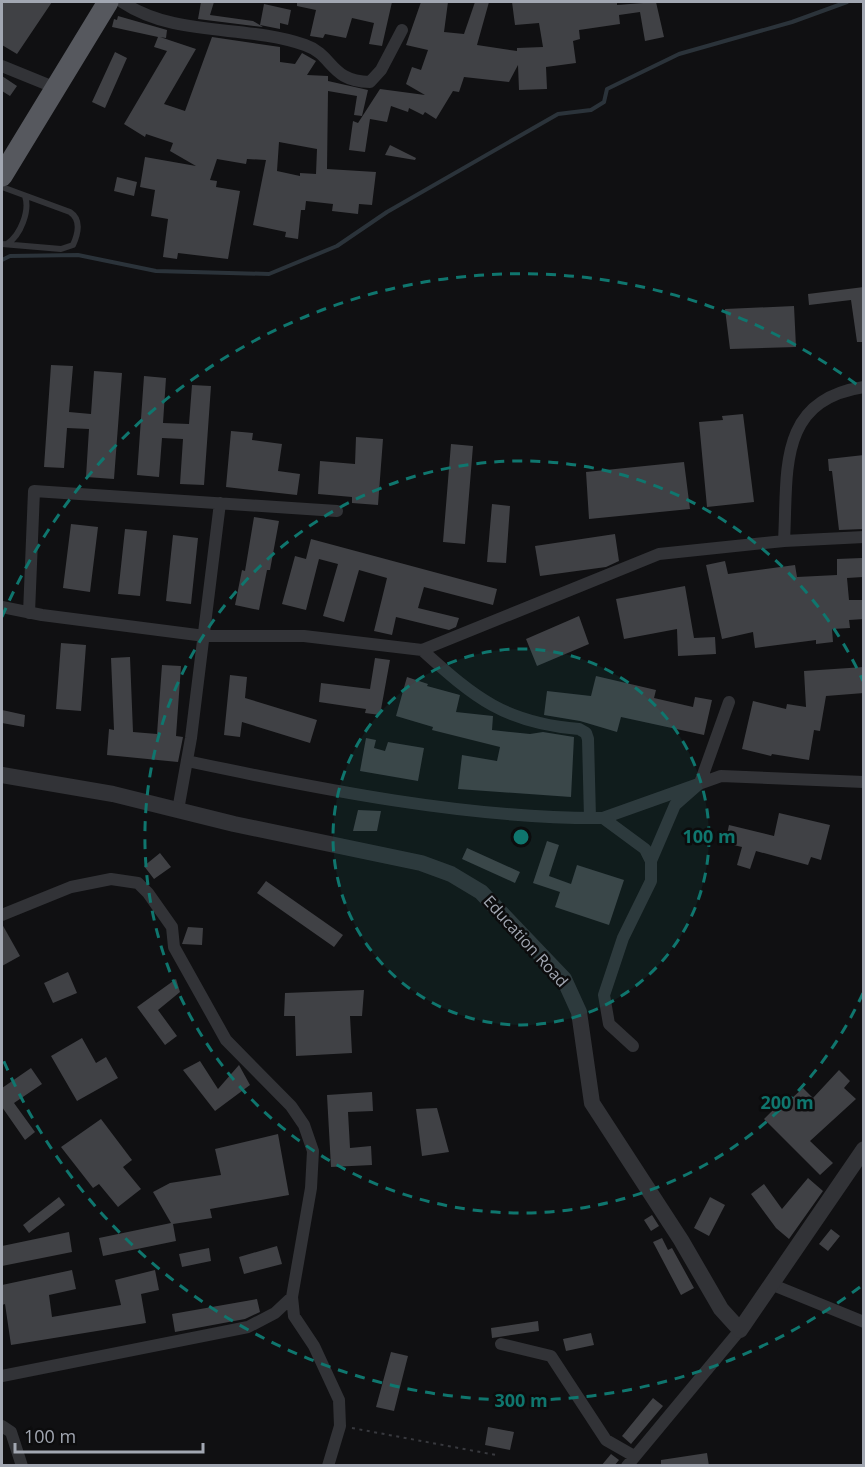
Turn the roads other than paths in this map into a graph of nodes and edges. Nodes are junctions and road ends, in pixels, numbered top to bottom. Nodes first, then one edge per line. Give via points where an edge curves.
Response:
1 (96, 2) edge
2 (108, 2) edge
3 (122, 2) edge
4 (402, 30) dead end
5 (2, 66) edge
6 (51, 86) junction
7 (2, 158) edge
8 (2, 176) edge
9 (2, 187) edge
10 (25, 195) junction
11 (4, 244) edge
12 (864, 387) edge
13 (220, 503) junction
14 (338, 511) dead end
15 (864, 537) edge
16 (784, 541) junction
17 (2, 607) edge
18 (29, 613) junction
19 (205, 636) junction
20 (422, 650) junction
21 (729, 702) dead end
22 (187, 761) junction
23 (2, 775) edge
24 (864, 782) edge
25 (700, 783) junction
26 (178, 810) junction
27 (597, 818) junction
28 (651, 861) junction
29 (2, 915) edge
30 (633, 1046) dead end
31 (864, 1149) edge
32 (773, 1285) junction
33 (292, 1297) junction
34 (864, 1322) edge
35 (740, 1330) junction
36 (501, 1344) dead end
37 (2, 1376) edge
38 (2, 1426) edge
39 (631, 1461) edge
40 (22, 1466) edge
41 (328, 1466) edge

1 - 6 highway
2 - 6 highway
3 - 4 street via 158,19 264,35 308,46 319,52 336,72 357,82 370,82 381,70
5 - 6 street
6 - 7 highway
6 - 8 highway
9 - 10 lane
10 - 11 lane via 26,213 14,238
10 - 11 lane via 75,215 77,234 73,245 61,249
12 - 16 street via 838,391 799,424 789,448
13 - 14 street
13 - 18 street via 34,492
13 - 19 street
15 - 16 street
16 - 20 street via 659,554
17 - 18 street
18 - 19 street
19 - 20 street via 304,636
19 - 22 street
20 - 27 street via 467,691 495,708 525,720 586,733
21 - 25 street
22 - 26 street
22 - 27 street via 297,784 427,803 536,816
23 - 26 street, Education Road via 113,794
24 - 25 street via 743,775 721,776
25 - 27 street
25 - 28 street via 675,805
26 - 35 street, Education Road via 420,863 451,874 499,908 568,986 579,1012 592,1103 721,1309
27 - 28 street via 645,849
28 - 30 street via 651,881 623,938 604,995 609,1024
29 - 33 street via 90,882 111,879 138,883 148,892 172,927 174,947 226,1040 291,1106 304,1125 313,1151 311,1188
31 - 32 street
32 - 34 street
32 - 35 street
33 - 37 street via 248,1327
33 - 41 street via 294,1316 314,1346 339,1400 340,1426
35 - 39 street
36 - 39 street via 552,1356 606,1440
38 - 40 street via 11,1432

